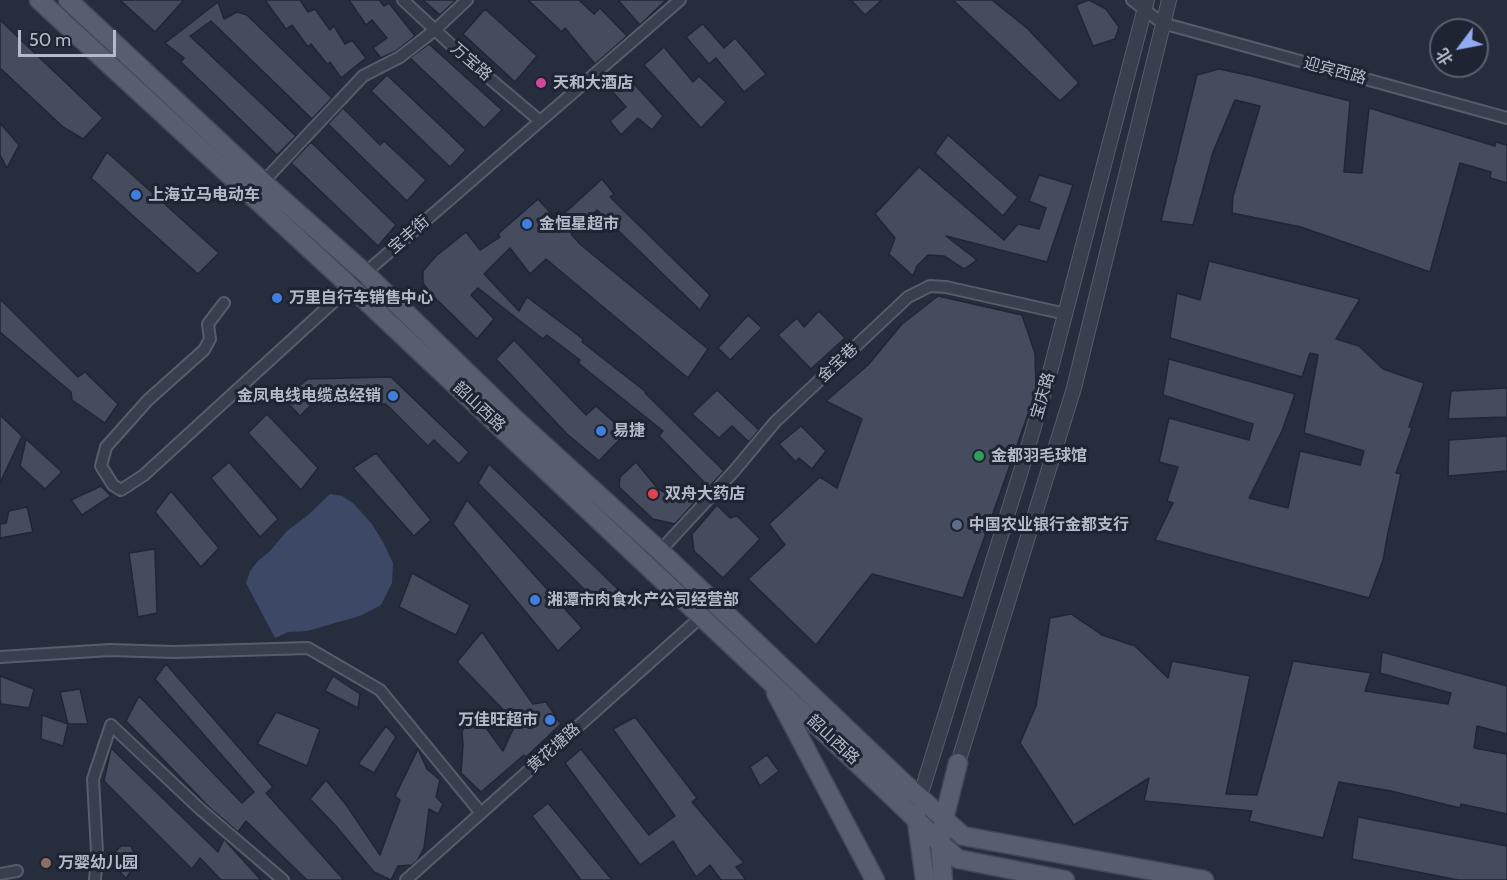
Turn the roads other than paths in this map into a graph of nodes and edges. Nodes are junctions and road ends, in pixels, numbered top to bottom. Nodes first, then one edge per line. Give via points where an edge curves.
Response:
1 (39, 0) edge
2 (68, 0) edge
3 (403, 0) edge
4 (466, 0) edge
5 (680, 0) edge
6 (1132, 0) edge
7 (1168, 0) edge
8 (1146, 5) edge
9 (1162, 23) junction
10 (435, 30) junction
11 (1507, 118) edge
12 (540, 122) junction
13 (263, 182) junction
14 (365, 273) junction
15 (351, 287) junction
16 (224, 303) dead end
17 (1066, 314) junction
18 (660, 551) junction
19 (702, 616) junction
20 (0, 657) edge
21 (768, 679) junction
22 (958, 764) joint
23 (922, 792) junction
24 (481, 813) junction
25 (915, 818) junction
26 (944, 819) junction
27 (940, 843) junction
28 (17, 871) dead end
29 (0, 874) edge
30 (1006, 875) edge
31 (942, 876) edge
32 (413, 878) edge
33 (95, 880) edge
34 (283, 880) edge
35 (875, 880) edge
36 (925, 880) edge
37 (1065, 880) edge
38 (1204, 880) edge

1 - 15 main road, 韶山西路
2 - 13 main road, 韶山西路
3 - 10 street, 万宝路
4 - 10 street
5 - 12 street, 宝丰街
6 - 8 street
7 - 9 street, 宝庆路
8 - 9 street
8 - 17 street, 宝庆路
9 - 11 street, 迎宾西路
9 - 22 street, 宝庆路 via 1074,388
10 - 12 street, 万宝路
10 - 13 street via 400,57 363,76
12 - 14 street, 宝丰街
13 - 14 main road, 韶山西路
14 - 15 street, 宝丰街
14 - 18 main road, 韶山西路 via 513,417
15 - 16 street, 宝丰街 via 144,475 121,490 101,466 106,447 148,400 204,350 210,339 208,324
15 - 19 main road, 韶山西路
17 - 18 street, 金宝巷 via 938,286 908,297 775,423
17 - 23 street, 宝庆路
18 - 23 main road, 韶山西路
19 - 21 main road, 韶山西路
19 - 24 street, 黄花塘路
20 - 24 street via 110,650 308,648 380,690
21 - 25 main road, 韶山西路
21 - 35 main road
22 - 26 main road
23 - 25 main road
23 - 26 main road, 韶山西路
24 - 32 street, 黄花塘路
25 - 27 main road, 韶山西路
25 - 36 main road
26 - 27 main road
26 - 38 main road, 韶山西路 via 963,836
27 - 30 main road, 韶山西路 via 958,859
27 - 31 main road
28 - 29 street
30 - 37 main road, 韶山西路
33 - 34 street via 93,779 111,725

